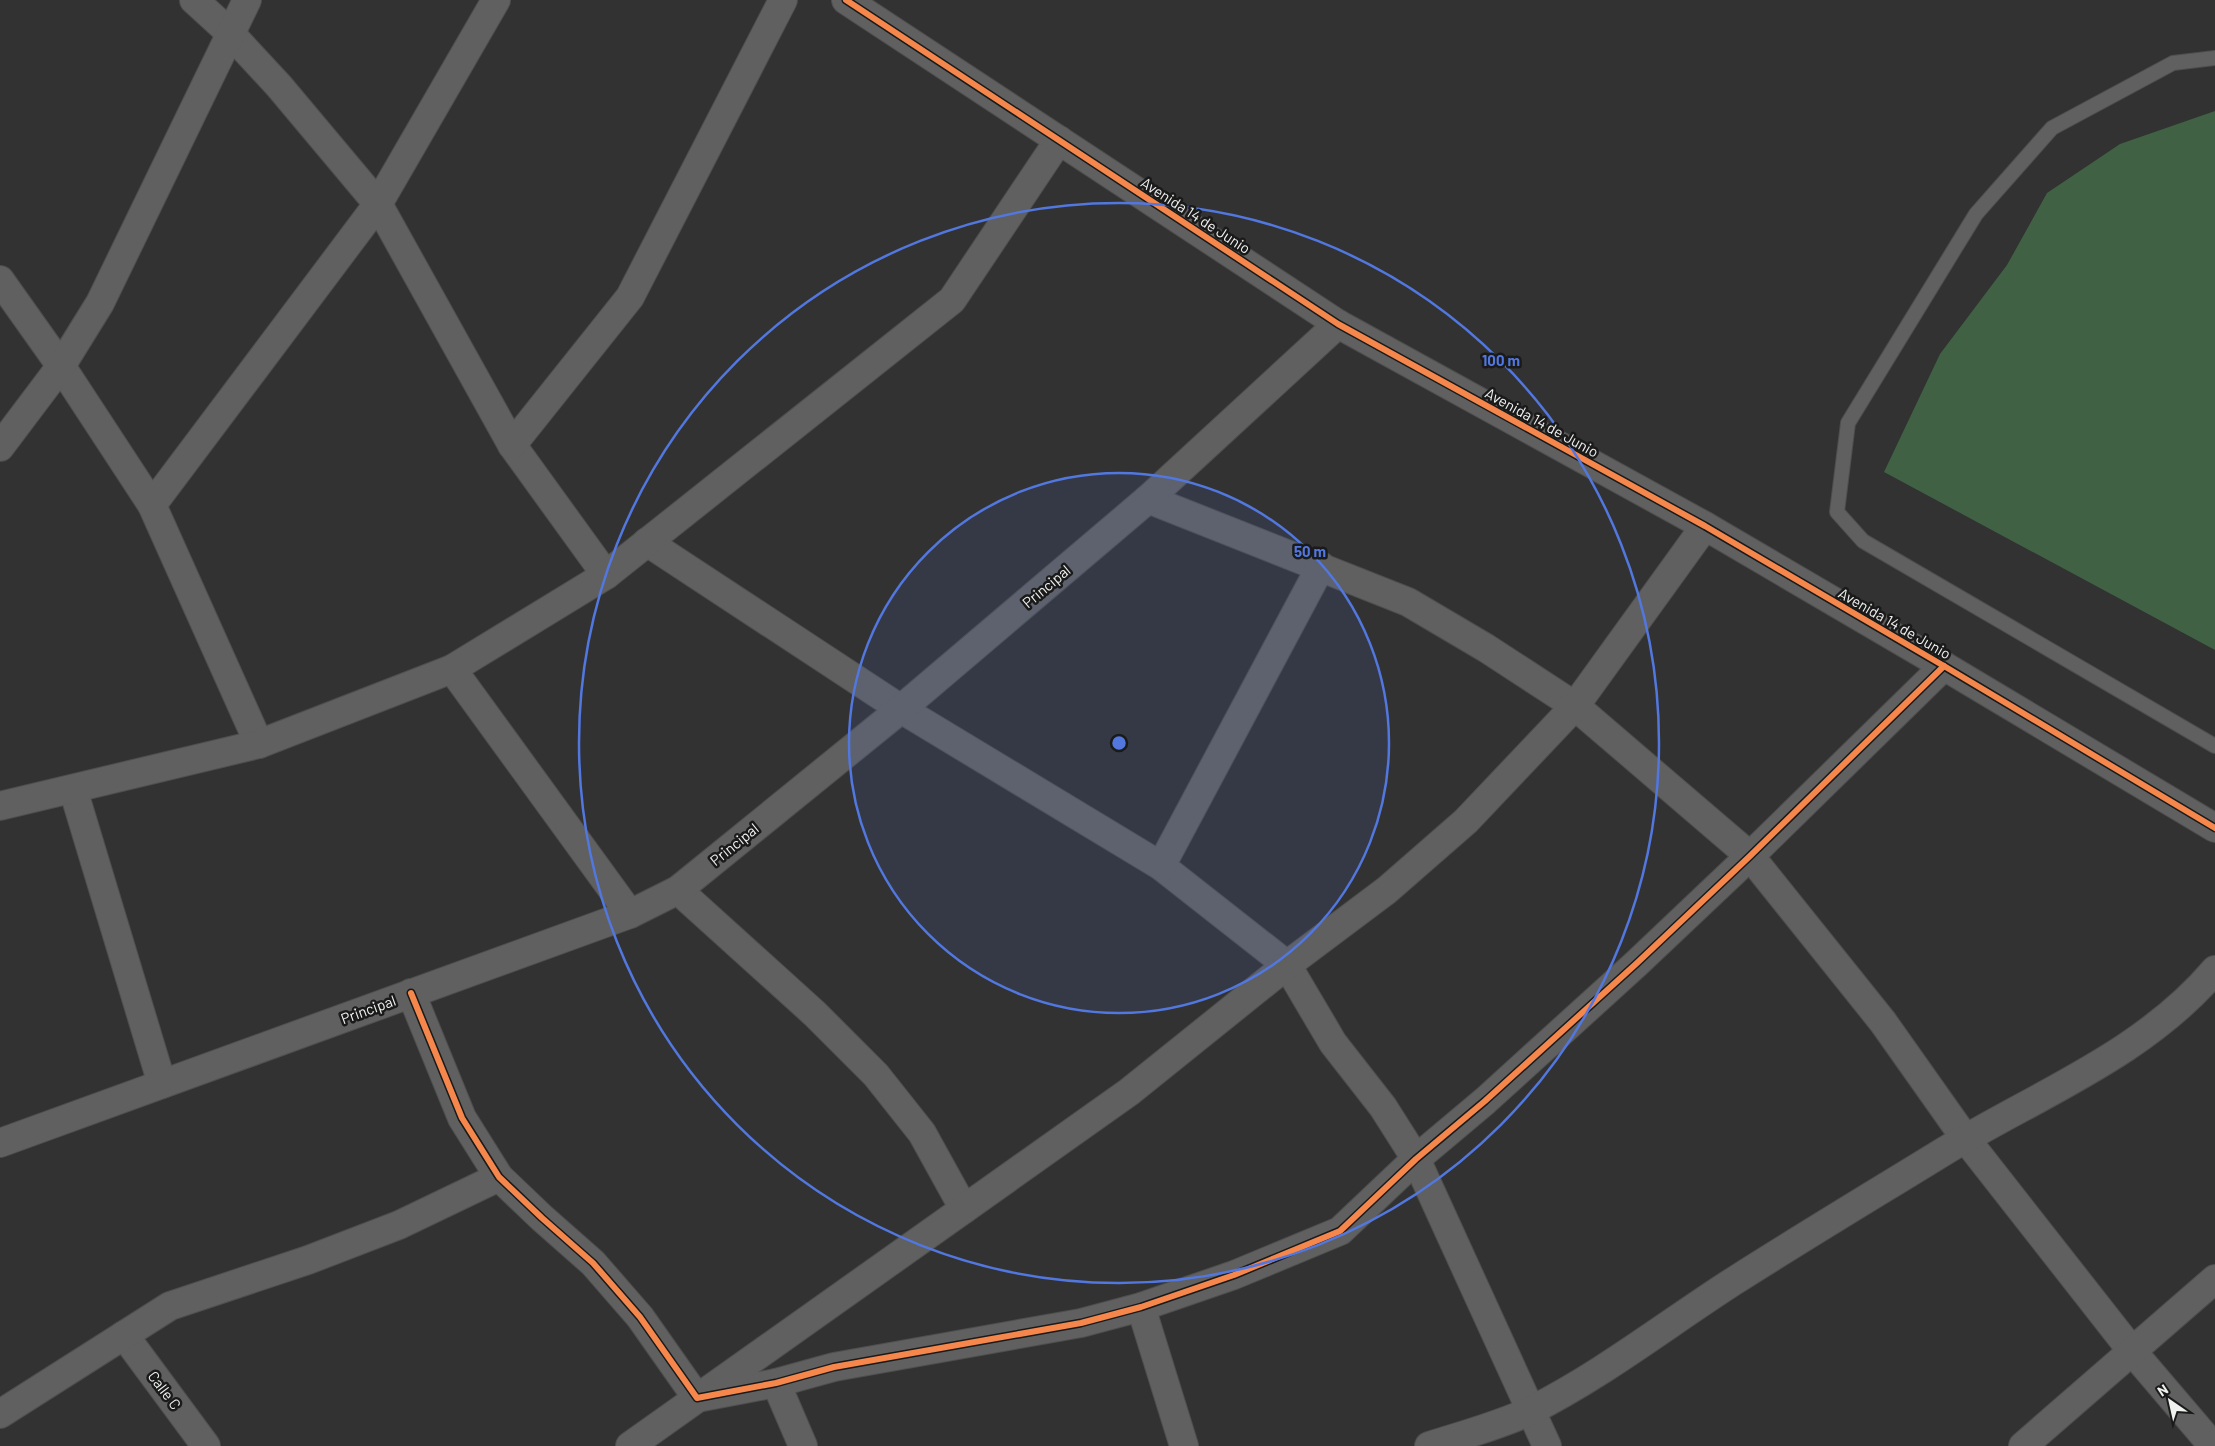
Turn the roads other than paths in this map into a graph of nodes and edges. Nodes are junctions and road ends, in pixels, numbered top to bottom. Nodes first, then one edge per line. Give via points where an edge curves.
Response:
1 (194, 0) edge
2 (247, 0) edge
3 (496, 0) edge
4 (783, 0) edge
5 (846, 0) edge
6 (230, 32) junction
7 (2215, 58) edge
8 (1059, 140) junction
9 (378, 204) junction
10 (0, 280) edge
11 (1338, 324) junction
12 (61, 366) junction
13 (512, 444) junction
14 (0, 447) edge
15 (1148, 499) junction
16 (152, 506) junction
17 (1704, 526) junction
18 (647, 542) junction
19 (1321, 566) junction
20 (606, 575) junction
21 (1944, 666) junction
22 (452, 669) junction
23 (1575, 706) junction
24 (900, 709) junction
25 (259, 744) junction
26 (2215, 746) edge
27 (73, 789) junction
28 (0, 806) edge
29 (2215, 828) edge
30 (1750, 856) junction
31 (1161, 866) junction
32 (678, 890) junction
33 (630, 914) junction
34 (1288, 965) junction
35 (2215, 970) edge
36 (412, 993) junction
37 (162, 1084) junction
38 (1965, 1138) junction
39 (0, 1143) edge
40 (1416, 1159) junction
41 (499, 1177) junction
42 (964, 1209) junction
43 (2215, 1278) edge
44 (1141, 1307) junction
45 (124, 1334) junction
46 (2132, 1351) junction
47 (776, 1383) junction
48 (697, 1398) junction
49 (1531, 1410) junction
50 (0, 1414) edge
51 (206, 1446) edge
52 (630, 1446) edge
53 (803, 1446) edge
54 (1184, 1446) edge
55 (1430, 1446) edge
56 (1547, 1446) edge
57 (2023, 1446) edge
58 (2213, 1446) edge

1 - 6 street
2 - 6 street
3 - 9 street
4 - 13 street via 630,297
5 - 8 street, Avenida 14 de Junio
6 - 9 street
6 - 12 street via 100,303
7 - 26 lane via 2173,63 2052,128 1976,214 1848,423 1837,512 1863,541
8 - 11 street, Avenida 14 de Junio
8 - 18 street via 952,300
9 - 13 street
9 - 16 street
10 - 12 street
11 - 15 street, Principal
11 - 17 street, Avenida 14 de Junio
12 - 14 street
12 - 16 street
13 - 20 street
15 - 19 street
15 - 24 street, Principal
16 - 25 street
17 - 21 street, Avenida 14 de Junio
17 - 23 street
18 - 20 street
18 - 24 street
19 - 23 street via 1408,602
19 - 31 street
20 - 22 street
21 - 29 street, Avenida 14 de Junio
21 - 30 street
22 - 25 street
22 - 33 street
23 - 30 street
23 - 34 street via 1466,821 1387,890
24 - 31 street
24 - 32 street, Principal
25 - 27 street
27 - 28 street
27 - 37 street
30 - 38 street via 1883,1022
30 - 40 street via 1561,1032
31 - 34 street
32 - 33 street, Principal
32 - 42 street via 814,1013 876,1075 922,1133
33 - 36 street, Principal
34 - 40 street via 1333,1043 1382,1107
34 - 42 street via 1129,1092
35 - 38 street via 2194,995 2138,1039 2066,1084
36 - 37 street, Principal
36 - 41 street via 462,1118
37 - 39 street, Principal
38 - 46 street
38 - 49 street via 1734,1281 1595,1373
40 - 44 street via 1340,1232 1234,1275
40 - 49 street
41 - 45 street via 399,1225 308,1260 170,1306
41 - 48 street via 593,1263 640,1317
42 - 48 street
43 - 46 street
44 - 47 street via 1081,1323 834,1367
44 - 54 street
45 - 50 street
45 - 51 street, Calle C
46 - 57 street
46 - 58 street
47 - 48 street
47 - 53 street
48 - 52 street
49 - 55 street via 1498,1425
49 - 56 street

